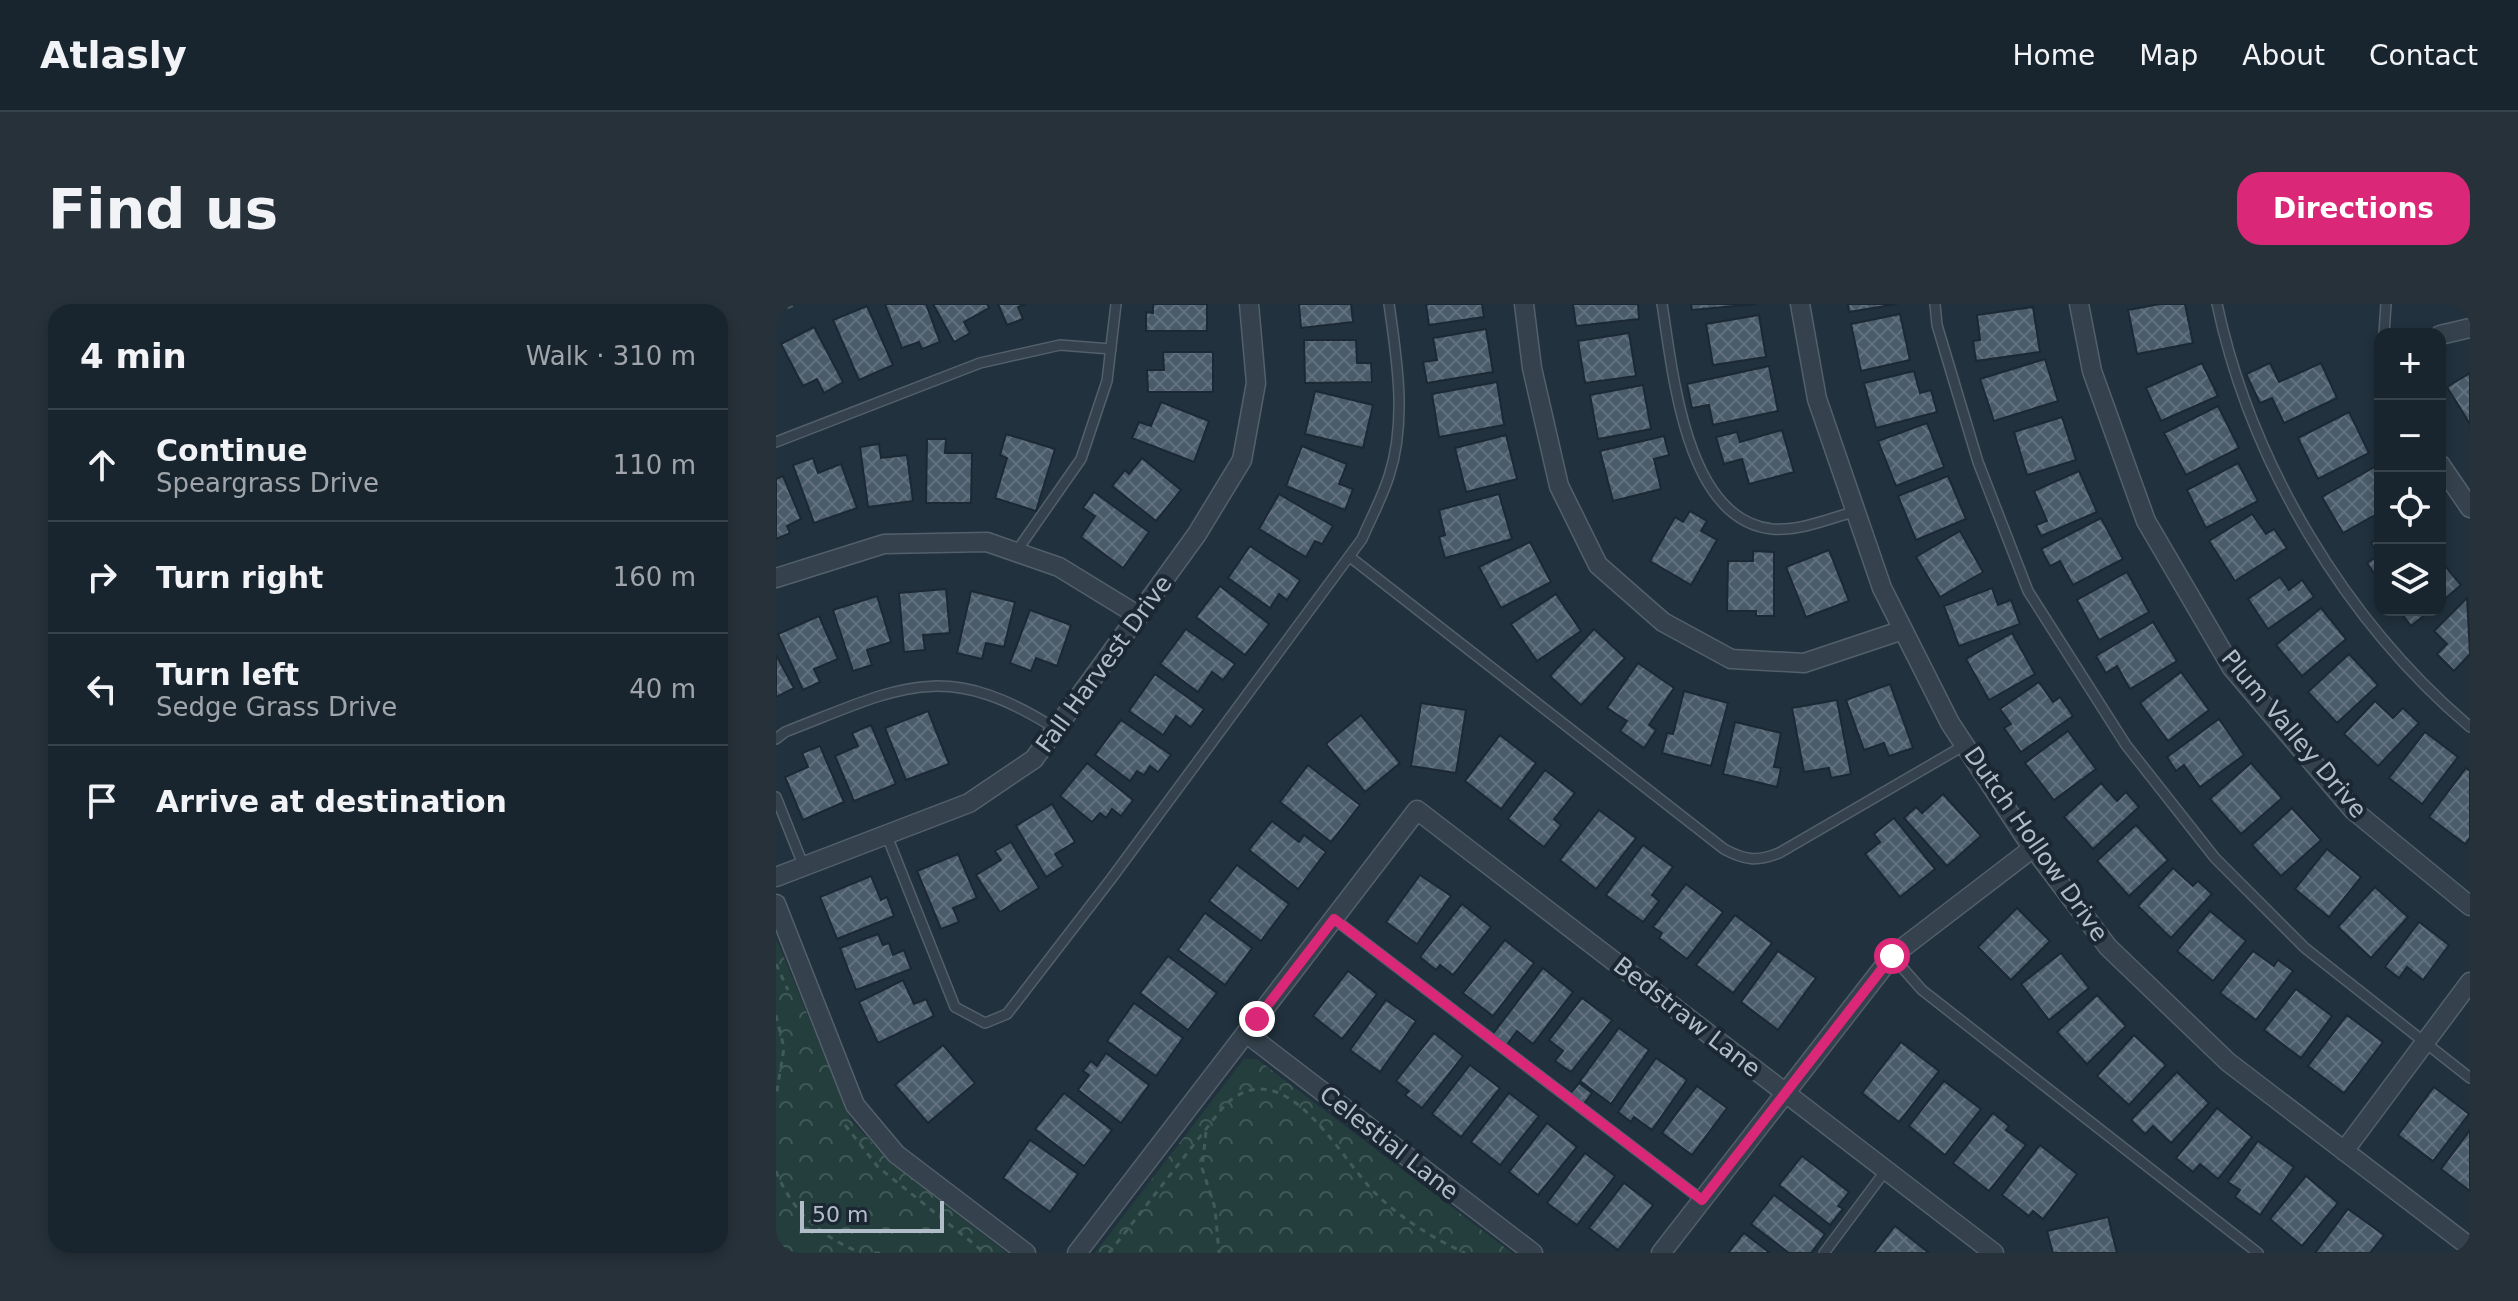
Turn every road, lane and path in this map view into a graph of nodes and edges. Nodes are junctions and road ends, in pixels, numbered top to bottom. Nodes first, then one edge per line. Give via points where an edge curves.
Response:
1 (797, 304) edge
2 (1116, 304) edge
3 (1249, 304) edge
4 (1389, 304) edge
5 (1524, 304) edge
6 (1662, 304) edge
7 (1800, 304) edge
8 (1935, 304) edge
9 (2079, 304) edge
10 (2217, 304) edge
11 (2386, 304) edge
12 (776, 312) edge
13 (2384, 328) edge
14 (2470, 328) edge
15 (2446, 334) edge
16 (1111, 349) junction
17 (776, 442) edge
18 (2445, 472) edge
19 (2470, 508) edge
20 (1856, 511) junction
21 (1016, 552) junction
22 (1350, 557) junction
23 (776, 578) edge
24 (1139, 616) junction
25 (1903, 630) junction
26 (2470, 727) edge
27 (1058, 730) junction
28 (776, 739) edge
29 (1965, 745) junction
30 (776, 797) edge
31 (887, 836) junction
32 (2033, 848) junction
33 (804, 867) junction
34 (776, 877) edge
35 (776, 904) edge
36 (2470, 906) edge
37 (1334, 919) junction
38 (1892, 956) junction
39 (2470, 982) edge
40 (776, 1015) edge
41 (1246, 1033) junction
42 (2425, 1042) junction
43 (2470, 1078) edge
44 (1785, 1092) junction
45 (776, 1097) edge
46 (1207, 1128) junction
47 (2344, 1151) junction
48 (1886, 1170) junction
49 (776, 1171) edge
50 (1702, 1200) junction
51 (2470, 1247) edge
52 (861, 1253) edge
53 (874, 1253) edge
54 (885, 1253) edge
55 (1026, 1253) edge
56 (1077, 1253) edge
57 (1109, 1253) edge
58 (1219, 1253) edge
59 (1465, 1253) edge
60 (1533, 1253) edge
61 (1661, 1253) edge
62 (1824, 1253) edge
63 (1994, 1253) edge
64 (2258, 1253) edge

1 - 12 path
2 - 16 lane
3 - 24 street, Fall Harvest Drive via 1256,383 1242,460
4 - 22 lane via 1399,372 1390,475
5 - 25 street via 1532,368 1559,486 1598,565 1663,622 1731,659 1804,663
6 - 20 lane via 1688,437 1705,484 1720,504 1748,523 1773,529 1807,526
7 - 20 street, Dutch Hollow Drive via 1817,399
8 - 42 lane via 1978,462 2028,591 2126,745 2215,858 2305,948
9 - 36 street, Plum Valley Drive via 2092,371 2146,521 2232,668 2353,810
10 - 26 lane via 2227,350 2259,438 2297,513 2396,654
11 - 13 lane
14 - 15 street
16 - 17 lane via 1060,345 980,363
16 - 21 lane via 1107,381 1081,459
18 - 19 street
20 - 25 street, Dutch Hollow Drive via 1882,588
21 - 23 street via 987,542 884,544
21 - 24 street via 1059,567
22 - 29 lane via 1724,849 1746,859 1779,853
22 - 31 lane via 1024,996 995,1021 976,1020 955,1007
24 - 27 street, Fall Harvest Drive
25 - 29 street, Dutch Hollow Drive
27 - 28 lane via 996,695 960,686 923,685 897,689
27 - 31 street, Fall Harvest Drive via 1005,782 969,803
29 - 32 street, Dutch Hollow Drive
30 - 33 lane
31 - 33 street, Fall Harvest Drive
32 - 38 street
32 - 47 street, Dutch Hollow Drive via 2108,947 2228,1062
33 - 34 street, Fall Harvest Drive
35 - 55 street via 855,1105 896,1154
37 - 41 street
37 - 44 street, Bedstraw Lane via 1417,810
37 - 50 lane
38 - 44 street
38 - 64 lane via 1922,990
39 - 42 street
40 - 45 path via 784,1048
41 - 56 street
41 - 60 street, Celestial Lane
42 - 43 lane
42 - 47 street
44 - 48 street, Bedstraw Lane
44 - 50 street
46 - 57 path
46 - 58 path via 1202,1168 1215,1208
46 - 59 path via 1236,1094 1258,1087 1271,1090 1312,1116 1379,1196 1419,1228
47 - 51 street, Dutch Hollow Drive
48 - 62 lane
48 - 63 street, Bedstraw Lane
49 - 52 path via 804,1217
50 - 61 street
53 - 54 path

